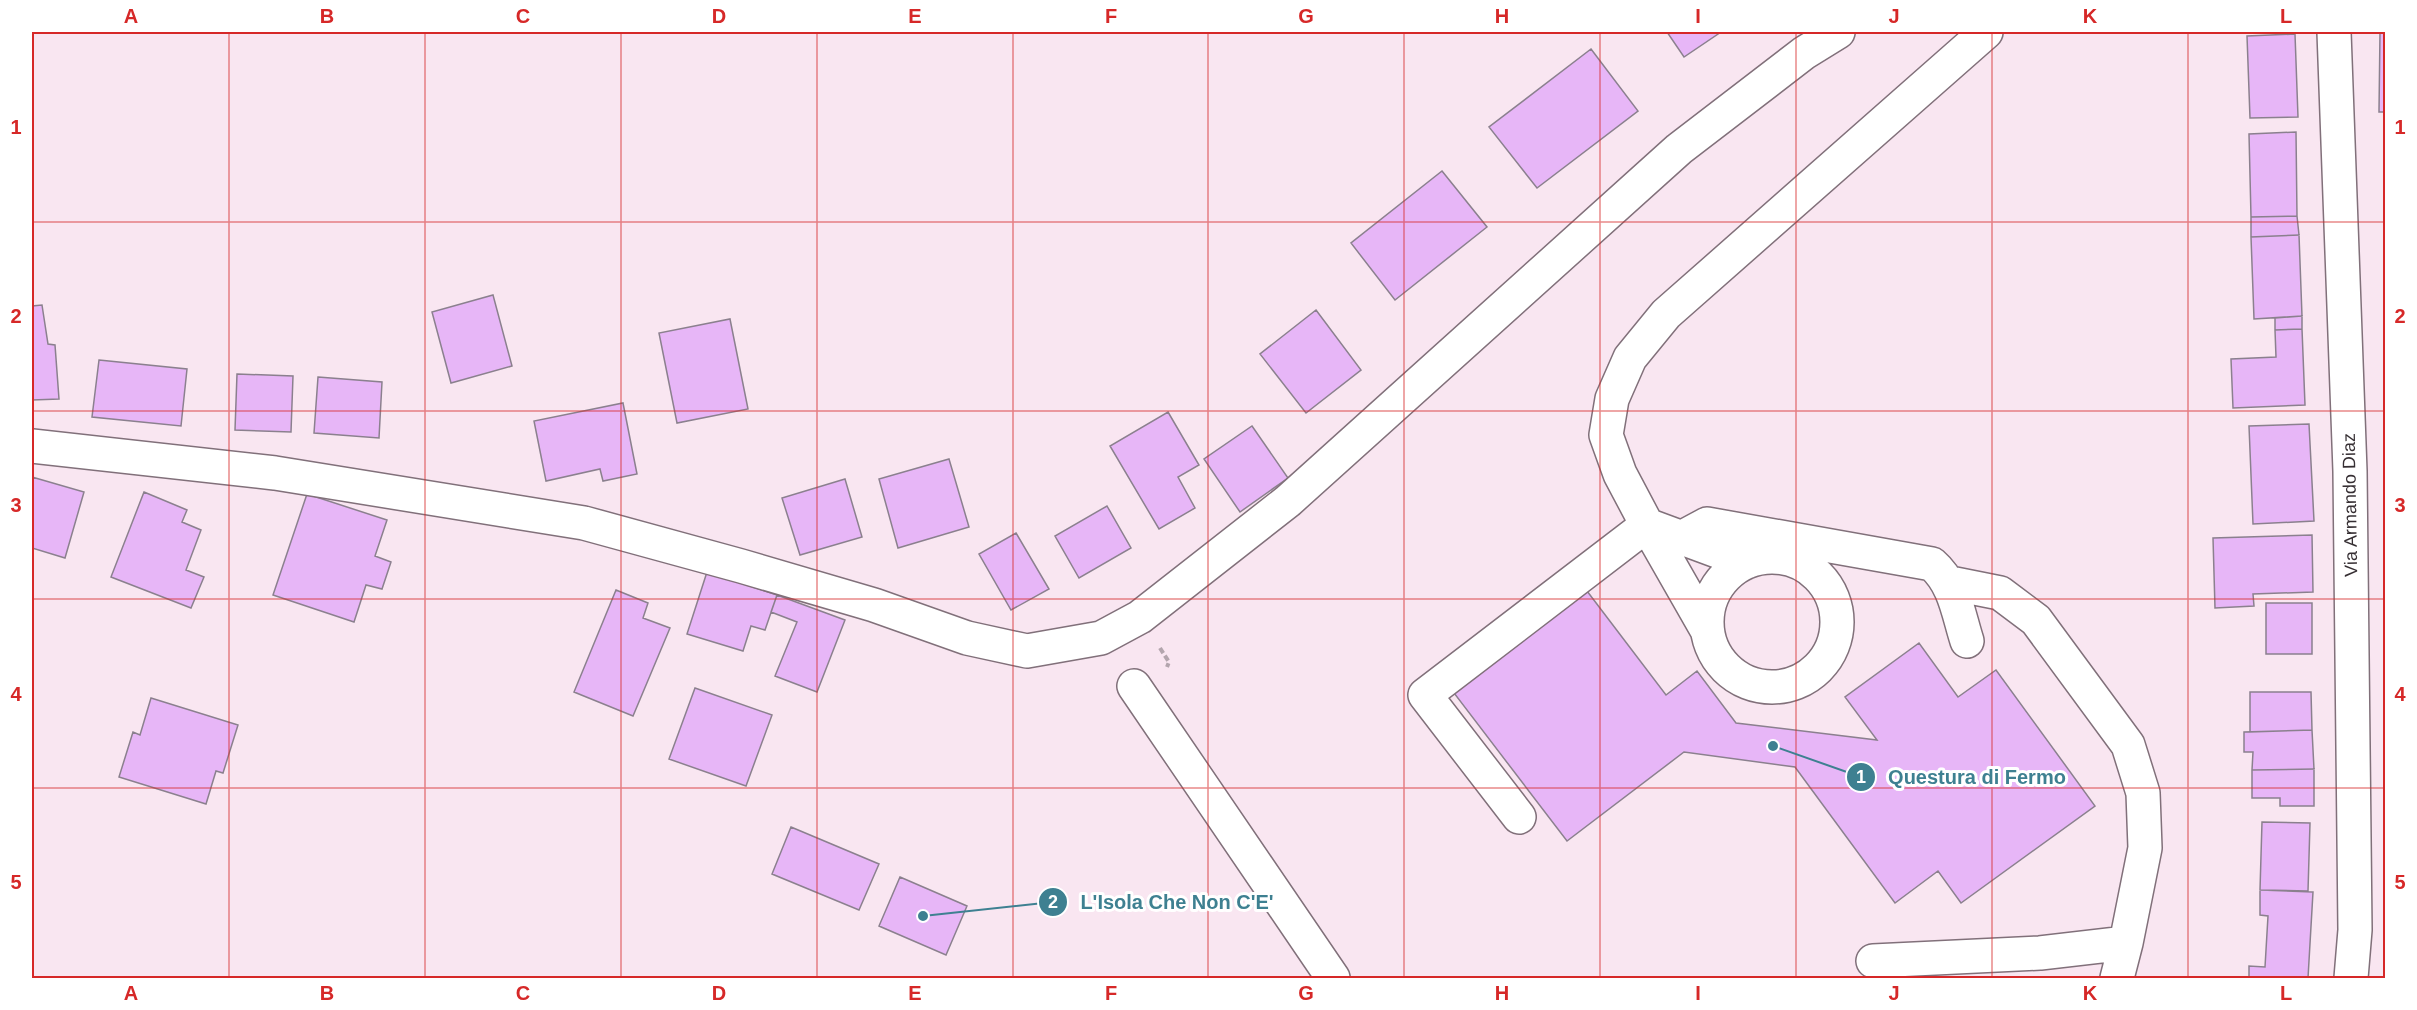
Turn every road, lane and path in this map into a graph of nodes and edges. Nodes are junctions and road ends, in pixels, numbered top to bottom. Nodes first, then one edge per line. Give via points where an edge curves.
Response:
1 (1838, 32) edge
2 (1986, 32) edge
3 (2334, 32) edge
4 (32, 446) edge
5 (1642, 518) junction
6 (1679, 538) junction
7 (1836, 547) junction
8 (1789, 559) junction
9 (1748, 562) junction
10 (1950, 583) junction
11 (1707, 630) junction
12 (1967, 641) dead end
13 (1134, 686) dead end
14 (1519, 818) dead end
15 (2126, 943) junction
16 (1872, 961) dead end
17 (1333, 978) edge
18 (2117, 978) edge
19 (2351, 978) edge

1 - 4 street via 1804,53 1679,149 1288,501 1140,617 1101,638 1027,651 967,638 874,605 584,523 275,473
2 - 5 street via 1666,314 1630,358 1612,399 1606,435
3 - 19 street, Via Armando Diaz via 2350,471 2355,930
5 - 6 street
5 - 11 street
5 - 14 street via 1425,695
6 - 7 street via 1707,524
6 - 9 street
7 - 8 street
7 - 10 street via 1932,564
8 - 9 street via 1768,557
8 - 11 street via 1824,582 1837,621 1833,643 1823,662 1807,676 1776,686 1744,680 1726,668 1713,650
9 - 11 street via 1729,573 1716,589 1708,608
10 - 12 street
10 - 15 street via 2000,593 2036,620 2128,745 2143,793 2145,848
13 - 17 street
15 - 16 street via 2040,953
15 - 18 street

